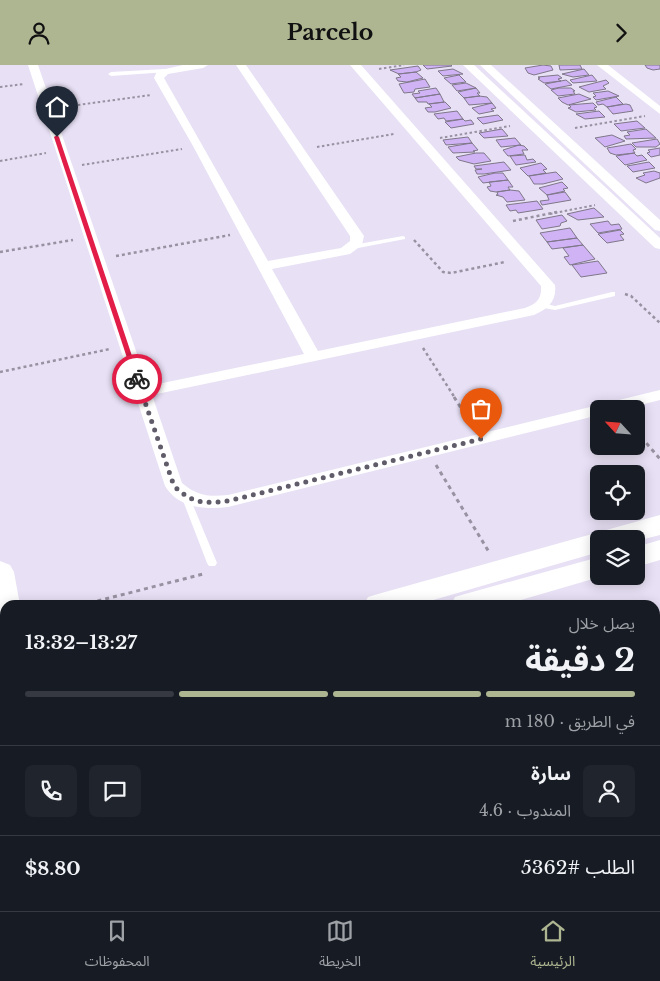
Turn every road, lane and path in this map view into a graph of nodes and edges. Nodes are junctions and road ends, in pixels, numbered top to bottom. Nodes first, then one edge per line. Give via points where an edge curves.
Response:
1 (33, 65) edge
2 (203, 65) edge
3 (241, 65) edge
4 (404, 65) edge
5 (468, 65) edge
6 (486, 65) edge
7 (602, 65) edge
8 (358, 68) edge
9 (165, 71) junction
10 (111, 74) dead end
11 (38, 82) junction
12 (0, 87) edge
13 (168, 92) junction
14 (48, 109) junction
15 (655, 113) edge
16 (529, 122) junction
17 (557, 131) junction
18 (418, 136) junction
19 (199, 146) junction
20 (299, 150) junction
21 (61, 151) junction
22 (0, 161) edge
23 (67, 168) junction
24 (614, 202) junction
25 (495, 224) junction
26 (660, 227) edge
27 (246, 233) junction
28 (90, 237) junction
29 (403, 238) joint
30 (660, 245) edge
31 (353, 247) junction
32 (0, 252) edge
33 (525, 258) junction
34 (98, 259) junction
35 (264, 266) junction
36 (612, 294) joint
37 (542, 305) junction
38 (660, 323) edge
39 (414, 335) junction
40 (126, 346) junction
41 (313, 356) junction
42 (0, 372) edge
43 (142, 392) junction
44 (660, 395) edge
45 (639, 400) edge
46 (590, 412) edge
47 (481, 439) junction
48 (645, 442) edge
49 (428, 452) junction
50 (660, 459) edge
51 (186, 498) junction
52 (660, 525) edge
53 (642, 530) edge
54 (590, 544) edge
55 (660, 550) edge
56 (645, 554) edge
57 (212, 563) joint
58 (500, 569) junction
59 (590, 570) edge
60 (0, 572) edge
61 (5, 600) edge
62 (102, 600) edge
63 (395, 600) edge
64 (483, 600) edge

1 - 11 street
2 - 9 street
3 - 20 street
4 - 8 path
5 - 16 street
6 - 17 street
7 - 15 street
8 - 18 street
9 - 10 lane
9 - 13 street via 159,78
11 - 12 path
11 - 14 street
13 - 14 path
13 - 19 street
14 - 21 street
15 - 17 path
16 - 18 path
16 - 24 street
17 - 26 street
18 - 20 path
18 - 25 street
19 - 23 path
19 - 27 street
20 - 31 street via 357,236
21 - 22 path
21 - 23 street
23 - 28 street
24 - 25 path
24 - 30 street
25 - 33 street
27 - 34 path
27 - 35 street
28 - 32 path
28 - 34 street
29 - 31 lane
29 - 33 path via 416,242 440,270 447,273
31 - 35 street
33 - 37 street via 548,285 550,292
34 - 40 street
35 - 41 street
36 - 37 lane via 555,308
36 - 38 path via 631,296
37 - 39 street via 529,311
39 - 41 street
39 - 47 path
40 - 42 path
40 - 43 street
41 - 43 street
43 - 51 street via 174,486
44 - 45 street
46 - 47 street
47 - 49 street
48 - 50 path
49 - 51 street via 228,501 206,503
49 - 58 path
51 - 57 lane
52 - 53 street
54 - 58 street
55 - 56 street
57 - 62 path via 207,573
58 - 63 street
59 - 64 street
60 - 61 street

